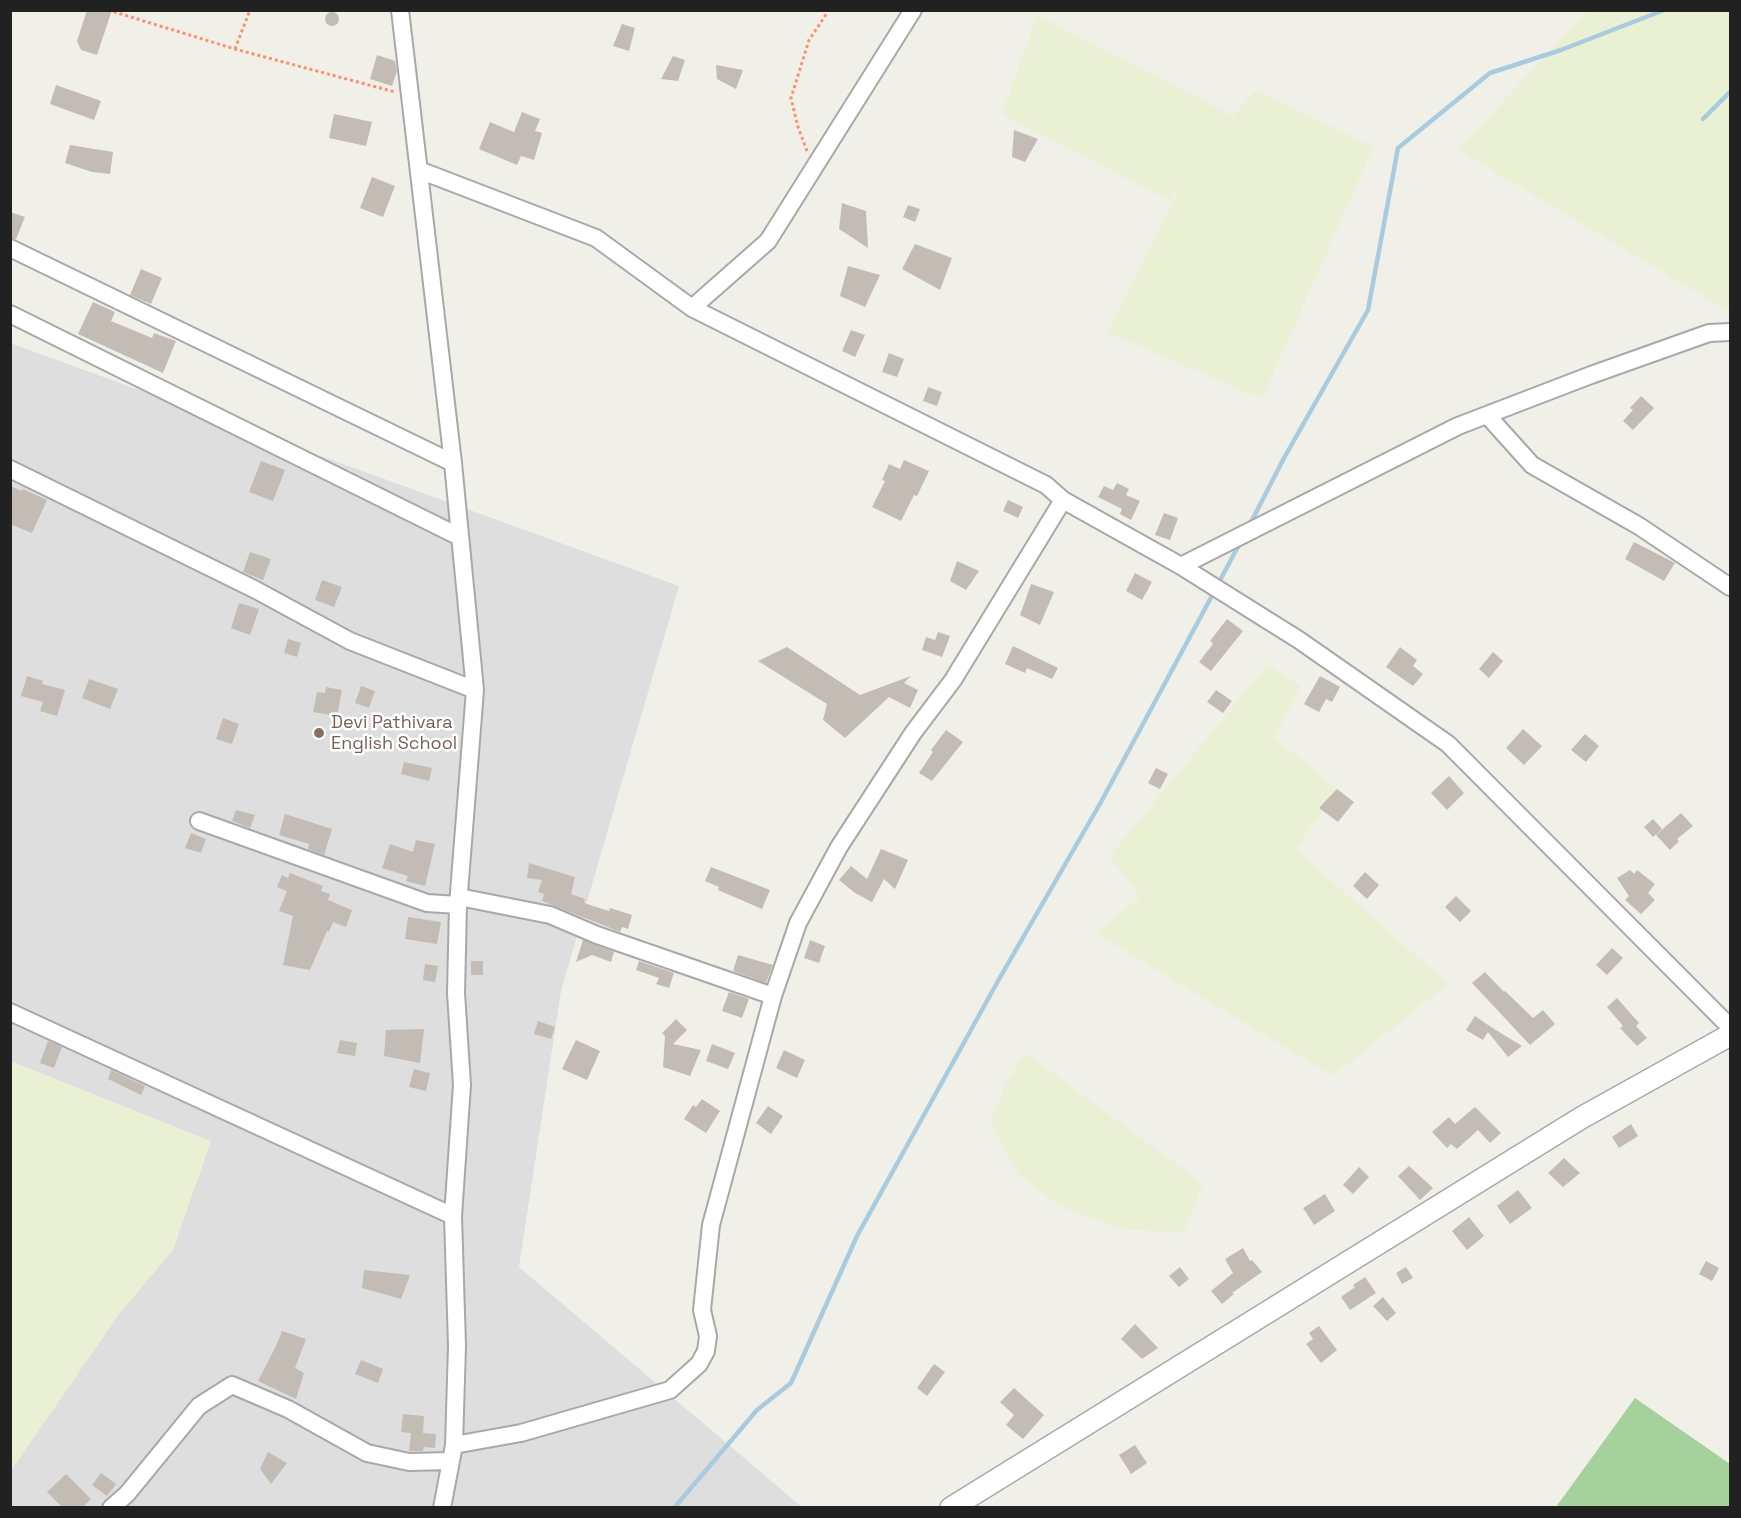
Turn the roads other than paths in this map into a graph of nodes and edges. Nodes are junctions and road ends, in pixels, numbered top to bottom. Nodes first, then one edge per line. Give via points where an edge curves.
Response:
1 (400, 10) edge
2 (913, 10) edge
3 (419, 170) junction
4 (10, 248) edge
5 (692, 308) junction
6 (10, 314) edge
7 (1731, 332) edge
8 (1487, 415) junction
9 (453, 463) junction
10 (10, 469) edge
11 (1063, 500) junction
12 (460, 537) junction
13 (1181, 566) junction
14 (1731, 586) edge
15 (475, 690) junction
16 (199, 821) dead end
17 (459, 901) junction
18 (773, 996) junction
19 (10, 1012) edge
20 (1731, 1027) edge
21 (1731, 1035) edge
22 (453, 1216) junction
23 (452, 1453) junction
24 (111, 1508) edge
25 (442, 1508) edge
26 (951, 1508) edge

1 - 3 street
2 - 5 street via 768,242
3 - 5 street via 596,238
3 - 9 street
4 - 9 street
5 - 11 street via 1046,485
6 - 12 street
7 - 8 street via 1709,333
8 - 13 street
8 - 14 street via 1532,465
9 - 12 street
10 - 15 street via 254,589 350,641
11 - 13 street
11 - 18 street via 953,680 838,847 798,923
12 - 15 street
13 - 20 street via 1299,640 1448,744
15 - 17 street
16 - 17 street via 427,903
17 - 18 street via 550,915
17 - 22 street via 456,993 462,1085
18 - 23 street via 711,1225 702,1310 708,1336 699,1364 670,1390
19 - 22 street
21 - 26 street via 1581,1118
22 - 23 street via 457,1346
23 - 24 street via 409,1462 367,1453 288,1409 232,1385 200,1406
23 - 25 street

